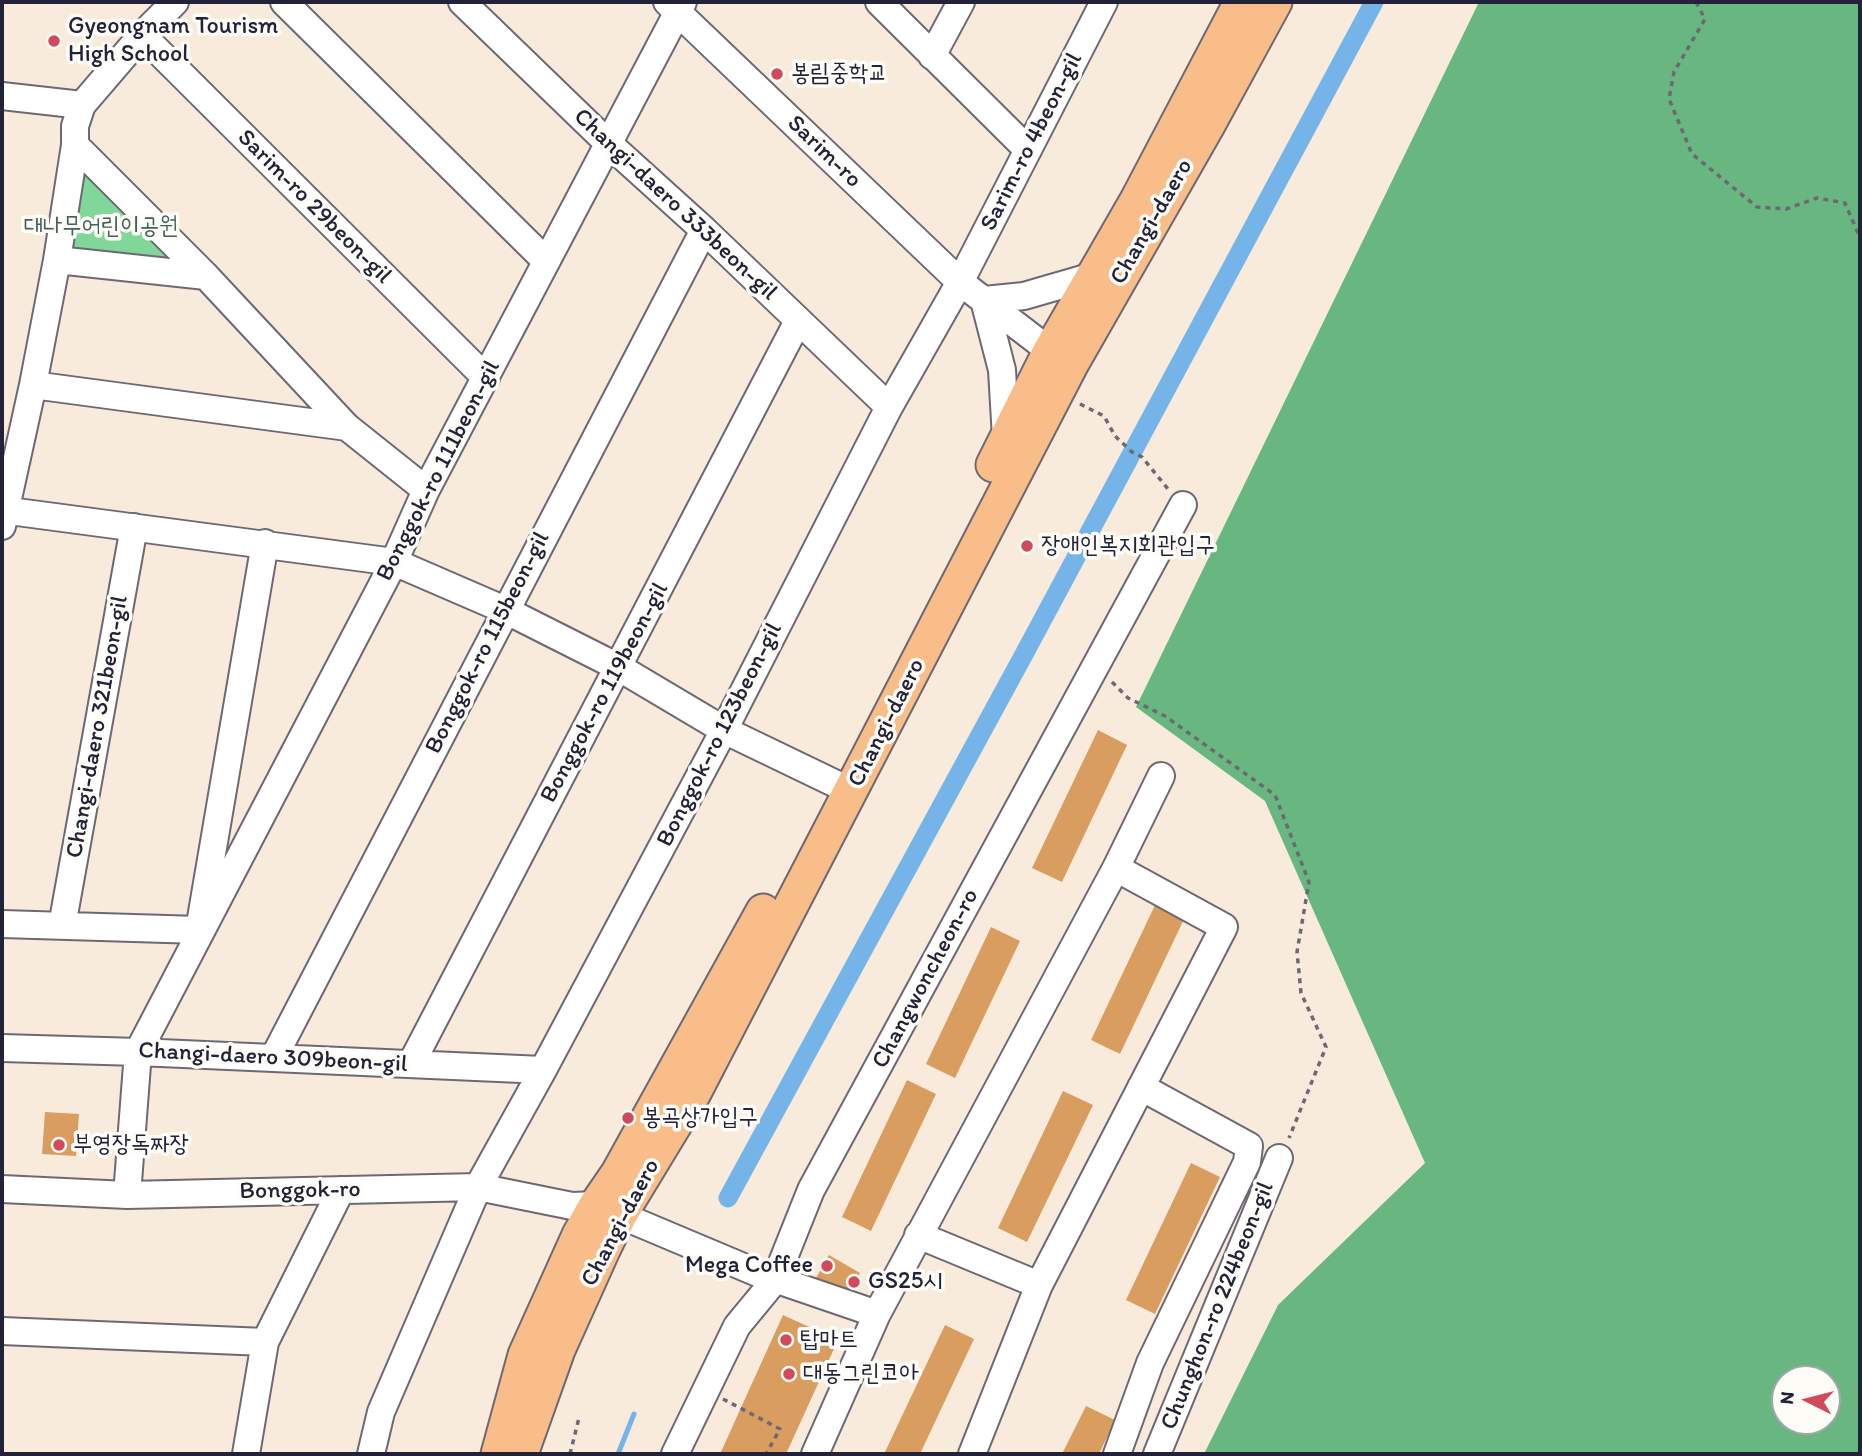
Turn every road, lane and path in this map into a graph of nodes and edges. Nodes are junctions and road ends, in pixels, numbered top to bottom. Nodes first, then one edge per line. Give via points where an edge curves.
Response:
1 (175, 2) edge
2 (284, 2) edge
3 (462, 2) edge
4 (879, 2) edge
5 (961, 2) edge
6 (1104, 2) edge
7 (1241, 2) edge
8 (1275, 2) edge
9 (1696, 2) edge
10 (676, 5) edge
11 (142, 35) junction
12 (932, 56) junction
13 (2, 96) edge
14 (82, 105) junction
15 (75, 145) junction
16 (610, 145) junction
17 (1028, 150) junction
18 (704, 230) junction
19 (1860, 238) edge
20 (57, 260) junction
21 (546, 261) junction
22 (206, 276) junction
23 (1093, 276) junction
24 (960, 282) junction
25 (984, 300) junction
26 (798, 321) junction
27 (1061, 357) junction
28 (486, 378) junction
29 (33, 385) junction
30 (889, 407) junction
31 (1104, 416) dead end
32 (347, 427) junction
33 (1006, 438) junction
34 (1164, 484) dead end
35 (426, 490) junction
36 (1183, 505) dead end
37 (3, 516) edge
38 (134, 527) junction
39 (265, 543) junction
40 (394, 562) junction
41 (505, 610) junction
42 (1102, 653) junction
43 (618, 667) junction
44 (724, 730) junction
45 (1161, 776) dead end
46 (834, 783) junction
47 (1116, 868) junction
48 (2, 924) edge
49 (62, 926) junction
50 (199, 930) junction
51 (2, 1048) edge
52 (138, 1052) junction
53 (274, 1057) junction
54 (411, 1065) junction
55 (543, 1070) junction
56 (1141, 1087) junction
57 (1279, 1158) joint
58 (478, 1187) junction
59 (2, 1189) edge
60 (341, 1190) junction
61 (127, 1195) junction
62 (608, 1210) junction
63 (918, 1235) junction
64 (768, 1277) junction
65 (1039, 1284) junction
66 (877, 1314) junction
67 (2, 1331) edge
68 (265, 1342) junction
69 (706, 1391) junction
70 (579, 1418) dead end
71 (246, 1454) edge
72 (371, 1454) edge
73 (498, 1454) edge
74 (521, 1454) edge
75 (570, 1454) edge
76 (675, 1454) edge
77 (766, 1454) edge
78 (815, 1454) edge
79 (972, 1454) edge
80 (1116, 1454) edge
81 (1157, 1454) edge

1 - 11 street
2 - 21 street
3 - 16 street, Changi-daero 333beon-gil
4 - 12 street
5 - 12 street
6 - 17 street, Sarim-ro 4beon-gil
7 - 23 main road, Changi-daero
8 - 27 main road, Changi-daero via 1208,125
9 - 19 path via 1705,19 1674,72 1669,99 1692,154 1757,207 1786,209 1817,198 1845,202
10 - 16 street, Bonggok-ro 111beon-gil
10 - 24 street, Sarim-ro
11 - 14 street
11 - 28 street, Sarim-ro 29beon-gil
12 - 17 street
13 - 14 street
14 - 15 street
15 - 20 street
15 - 22 street
16 - 18 street, Changi-daero 333beon-gil
16 - 21 street, Bonggok-ro 111beon-gil
17 - 24 street, Sarim-ro 4beon-gil
18 - 26 street, Changi-daero 333beon-gil
18 - 41 street, Bonggok-ro 115beon-gil
20 - 22 street
20 - 29 street
21 - 28 street, Bonggok-ro 111beon-gil
22 - 32 street
23 - 25 street via 1024,296
23 - 27 main road, Changi-daero
24 - 25 street, Sarim-ro
24 - 30 street, Bonggok-ro 123beon-gil
25 - 27 street, Sarim-ro
25 - 33 street via 1002,370
26 - 30 street, Changi-daero 333beon-gil
26 - 43 street, Bonggok-ro 119beon-gil
27 - 33 main road, Changi-daero
27 - 62 main road, Changi-daero via 694,1093
28 - 35 street, Bonggok-ro 111beon-gil
29 - 32 street
29 - 37 street
30 - 44 street, Bonggok-ro 123beon-gil
31 - 34 path via 1115,436 1142,457
32 - 35 street
33 - 46 main road, Changi-daero
35 - 40 street, Bonggok-ro 111beon-gil
36 - 42 street, Changwoncheon-ro
37 - 38 street
38 - 39 street
38 - 49 street, Changi-daero 321beon-gil
39 - 40 street
39 - 50 street
40 - 41 street
40 - 50 street, Bonggok-ro 111beon-gil
41 - 43 street
41 - 53 street, Bonggok-ro 115beon-gil
42 - 57 path via 1112,684 1128,698 1165,716 1275,795 1309,882 1297,951 1301,993 1326,1047
42 - 64 street, Changwoncheon-ro
43 - 44 street
43 - 54 street, Bonggok-ro 119beon-gil
44 - 46 street
44 - 55 street, Bonggok-ro 123beon-gil
45 - 47 street
46 - 62 main road, Changi-daero via 618,1173
47 - 56 street via 1224,927
47 - 63 street
48 - 49 street
49 - 50 street
50 - 52 street, Bonggok-ro 111beon-gil
51 - 52 street, Changi-daero 309beon-gil
52 - 53 street, Changi-daero 309beon-gil
52 - 61 street, Bonggok-ro 111beon-gil
53 - 54 street, Changi-daero 309beon-gil
54 - 55 street, Changi-daero 309beon-gil
55 - 58 street, Bonggok-ro 123beon-gil
56 - 65 street
56 - 80 street via 1249,1146 1247,1163 1150,1363
57 - 81 street, Chunghon-ro 224beon-gil
58 - 60 street, Bonggok-ro
58 - 62 street, Bonggok-ro
58 - 72 street, Bonggok-ro 123beon-gil via 381,1412
59 - 61 street, Bonggok-ro
60 - 61 street, Bonggok-ro
60 - 68 street
62 - 64 street
62 - 73 main road, Changi-daero via 579,1236 525,1355
62 - 74 main road, Changi-daero via 603,1250 558,1350
63 - 65 street
63 - 66 street
64 - 66 street
64 - 69 street, Changwoncheon-ro via 737,1326
65 - 79 street
66 - 78 street
67 - 68 street
68 - 71 street
69 - 76 street, Changwoncheon-ro
69 - 77 path via 780,1429
70 - 75 path

